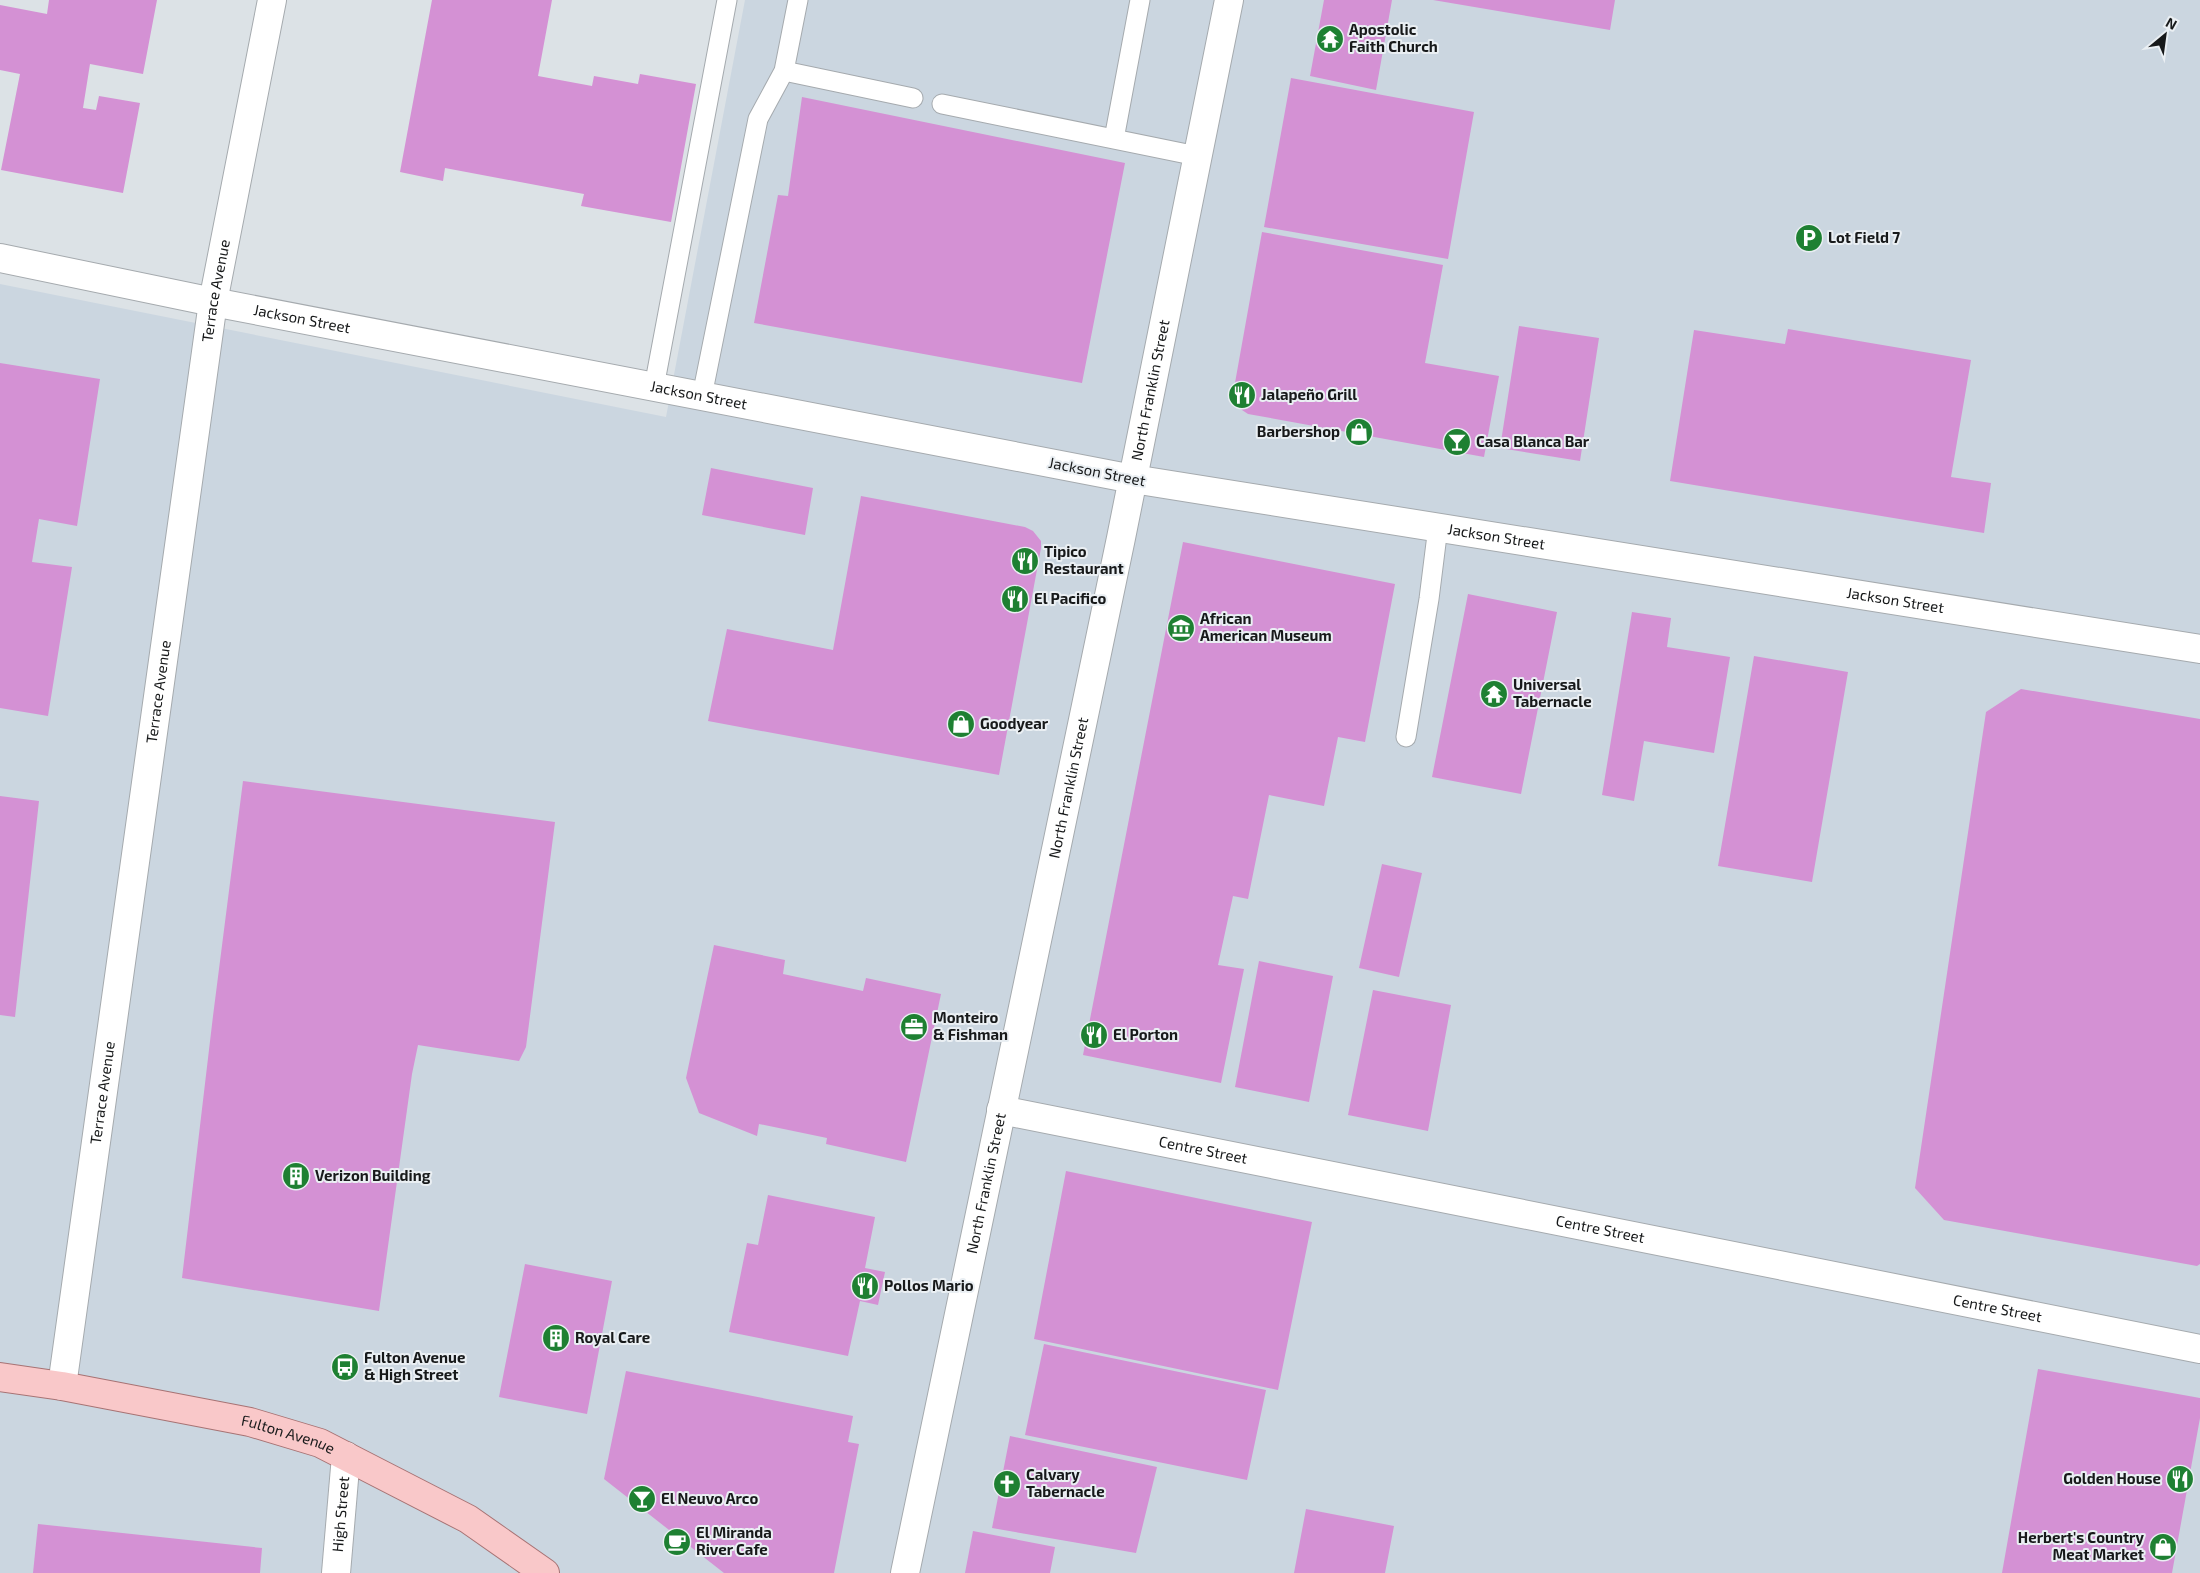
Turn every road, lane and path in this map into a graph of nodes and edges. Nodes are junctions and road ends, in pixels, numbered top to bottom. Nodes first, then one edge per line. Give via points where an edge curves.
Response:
1 (272, 0) edge
2 (727, 0) edge
3 (798, 0) edge
4 (1140, 0) edge
5 (1229, 0) edge
6 (784, 71) junction
7 (913, 98) dead end
8 (942, 104) dead end
9 (1114, 139) junction
10 (1197, 156) junction
11 (0, 258) edge
12 (212, 302) junction
13 (654, 387) junction
14 (702, 396) junction
15 (1133, 479) junction
16 (1438, 527) junction
17 (2200, 650) edge
18 (1406, 737) dead end
19 (1001, 1110) junction
20 (2200, 1349) edge
21 (0, 1376) edge
22 (62, 1386) junction
23 (346, 1456) junction
24 (336, 1573) edge
25 (545, 1573) edge
26 (905, 1573) edge

1 - 12 street, Terrace Avenue
2 - 13 lane
3 - 6 lane
4 - 9 lane
5 - 10 street, North Franklin Street
6 - 7 lane
6 - 14 lane via 758,119
8 - 9 lane
9 - 10 lane
10 - 15 street, North Franklin Street
11 - 12 street, Jackson Street
12 - 13 street, Jackson Street
12 - 22 street, Terrace Avenue
13 - 14 street, Jackson Street
14 - 15 street, Jackson Street
15 - 16 street, Jackson Street
15 - 19 street, North Franklin Street
16 - 17 street, Jackson Street
16 - 18 lane
19 - 20 street, Centre Street
19 - 26 street, North Franklin Street
21 - 22 main road, Fulton Avenue
22 - 23 main road, Fulton Avenue via 250,1422 320,1443
23 - 24 street, High Street
23 - 25 main road, Fulton Avenue via 468,1519

